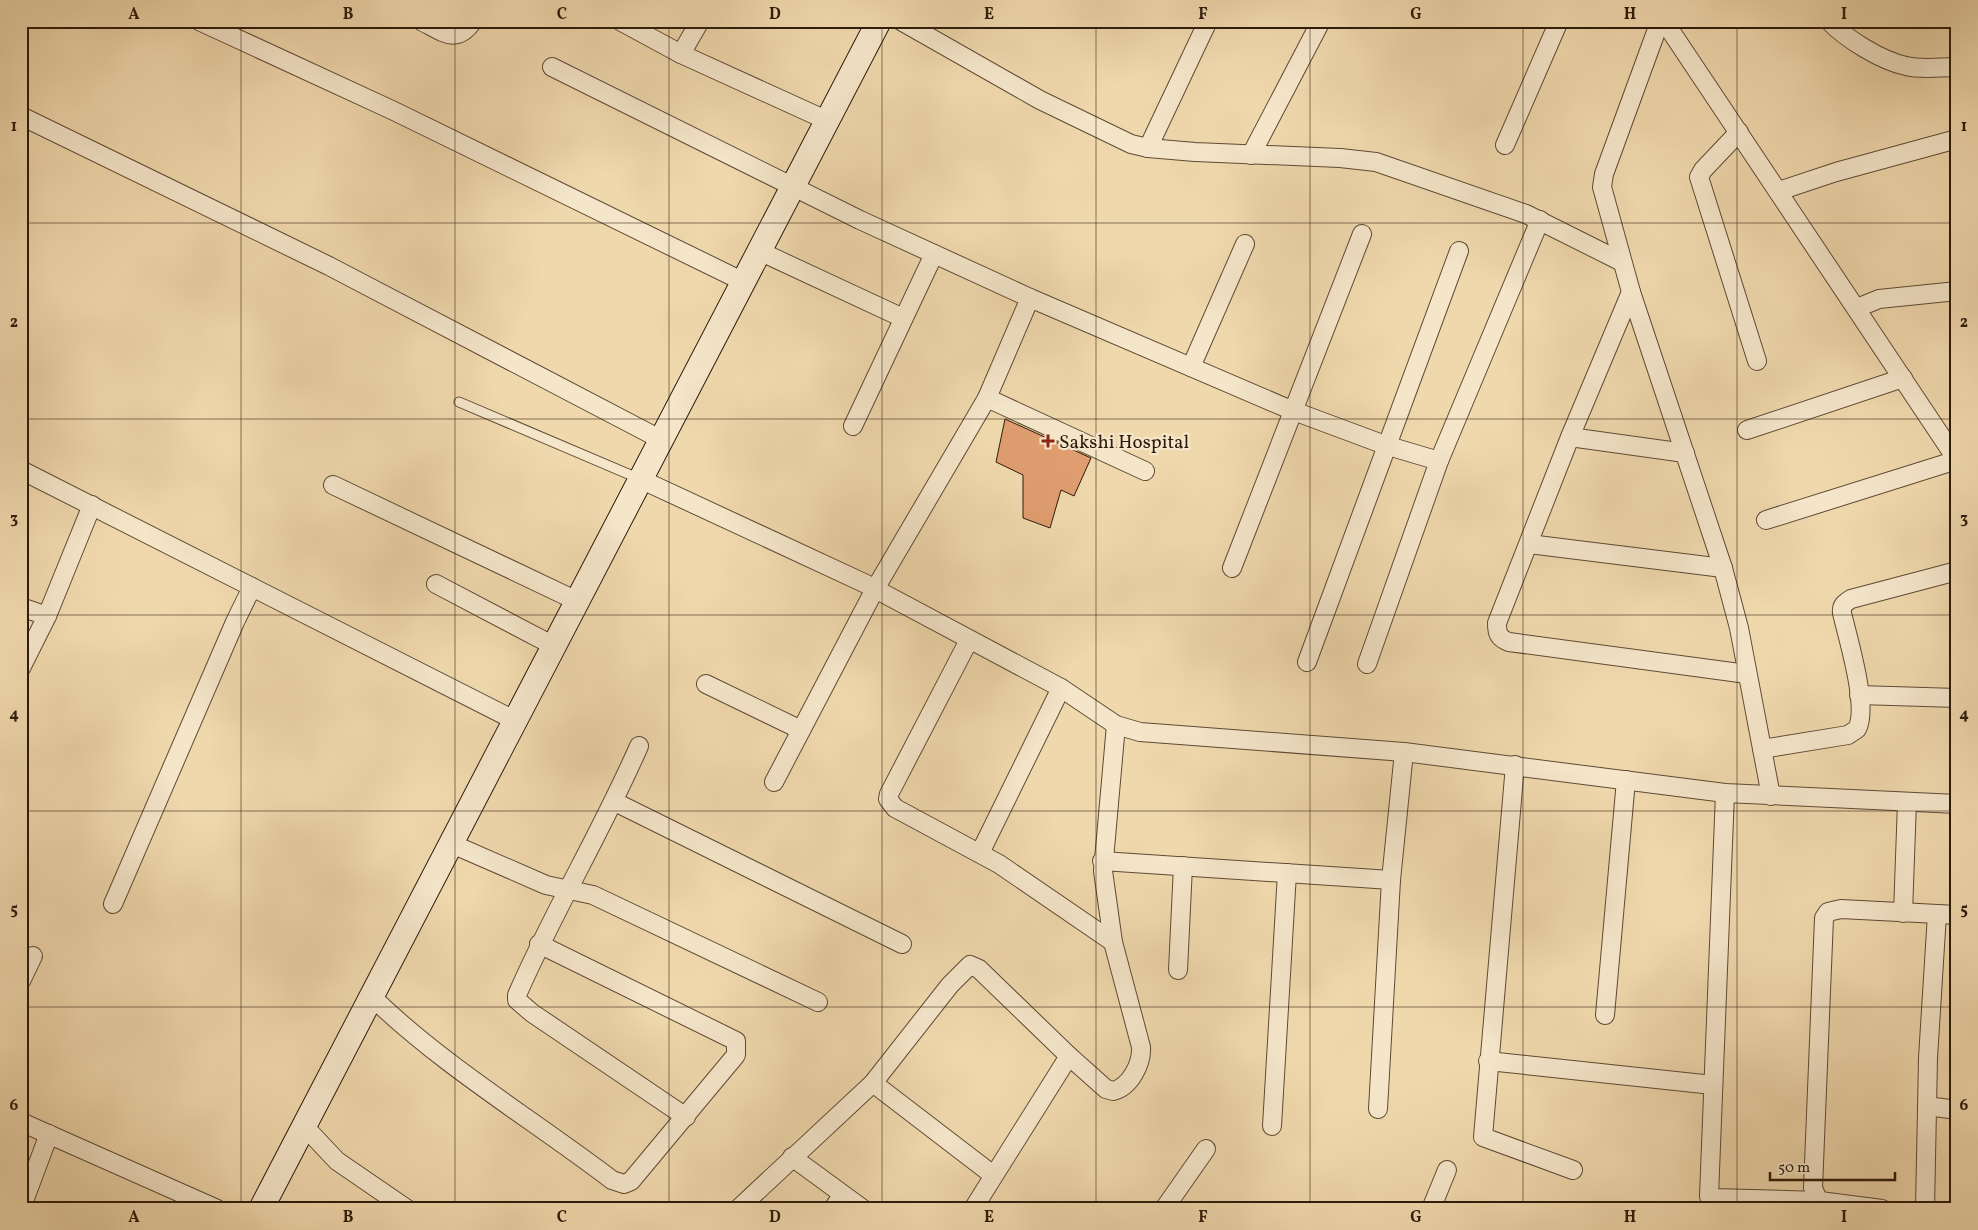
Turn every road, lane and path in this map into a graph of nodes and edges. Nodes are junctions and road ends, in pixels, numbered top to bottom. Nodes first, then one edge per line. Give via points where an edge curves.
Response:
1 (199, 21) edge
2 (421, 21) edge
3 (473, 21) edge
4 (620, 21) edge
5 (700, 21) edge
6 (879, 21) edge
7 (901, 21) edge
8 (1208, 21) edge
9 (1321, 21) edge
10 (1559, 21) edge
11 (1660, 21) edge
12 (1664, 21) edge
13 (1830, 21) edge
14 (227, 28) edge
15 (681, 54) junction
16 (552, 67) dead end
17 (1957, 67) edge
18 (21, 116) edge
19 (826, 120) junction
20 (1739, 132) junction
21 (1957, 139) edge
22 (1505, 145) dead end
23 (1148, 148) junction
24 (1251, 155) junction
25 (793, 187) junction
26 (1787, 188) junction
27 (1540, 220) junction
28 (1362, 234) dead end
29 (1245, 244) dead end
30 (758, 251) junction
31 (1458, 251) dead end
32 (934, 254) junction
33 (1622, 262) junction
34 (742, 281) junction
35 (1957, 291) edge
36 (1632, 292) junction
37 (1030, 298) junction
38 (1865, 304) junction
39 (904, 318) junction
40 (1756, 361) dead end
41 (1191, 367) junction
42 (1904, 378) junction
43 (987, 398) junction
44 (459, 402) dead end
45 (1292, 410) junction
46 (853, 426) dead end
47 (1747, 430) dead end
48 (1570, 437) junction
49 (660, 439) junction
50 (1385, 445) junction
51 (1686, 453) junction
52 (1957, 460) edge
53 (1439, 461) junction
54 (21, 470) edge
55 (1145, 471) dead end
56 (640, 479) junction
57 (332, 485) dead end
58 (92, 505) junction
59 (1766, 520) dead end
60 (1529, 544) junction
61 (1232, 568) dead end
62 (1723, 568) junction
63 (1957, 571) edge
64 (436, 584) dead end
65 (252, 588) junction
66 (875, 590) junction
67 (577, 601) junction
68 (21, 607) edge
69 (46, 616) junction
70 (969, 640) junction
71 (554, 646) junction
72 (1307, 662) dead end
73 (1367, 664) dead end
74 (21, 668) edge
75 (1747, 674) junction
76 (706, 684) dead end
77 (1061, 688) junction
78 (1859, 695) junction
79 (1957, 698) edge
80 (516, 721) junction
81 (1116, 725) junction
82 (801, 730) junction
83 (639, 746) dead end
84 (1762, 749) junction
85 (1404, 752) junction
86 (1515, 765) junction
87 (1626, 780) junction
88 (774, 782) dead end
89 (1725, 793) junction
90 (1771, 796) junction
91 (614, 802) junction
92 (1907, 802) junction
93 (1957, 804) edge
94 (452, 844) junction
95 (980, 853) junction
96 (1102, 861) junction
97 (1183, 866) junction
98 (1287, 873) junction
99 (1391, 880) junction
100 (566, 890) junction
101 (114, 904) dead end
102 (1902, 913) junction
103 (1937, 914) junction
104 (1957, 915) edge
105 (1113, 942) junction
106 (539, 944) junction
107 (902, 944) dead end
108 (33, 956) dead end
109 (1178, 970) dead end
110 (21, 981) edge
111 (371, 996) junction
112 (818, 1002) dead end
113 (1605, 1015) dead end
114 (1069, 1056) junction
115 (1488, 1061) junction
116 (873, 1083) junction
117 (1713, 1085) junction
118 (1927, 1106) junction
119 (1378, 1109) dead end
120 (1957, 1110) edge
121 (686, 1118) junction
122 (21, 1122) edge
123 (304, 1126) junction
124 (1272, 1126) dead end
125 (50, 1134) junction
126 (1206, 1149) dead end
127 (792, 1157) junction
128 (1447, 1170) dead end
129 (1572, 1170) dead end
130 (993, 1175) junction
131 (838, 1202) edge
132 (1709, 1202) edge
133 (1821, 1205) edge
134 (21, 1209) edge
135 (217, 1209) edge
136 (262, 1209) edge
137 (406, 1209) edge
138 (738, 1209) edge
139 (863, 1209) edge
140 (973, 1209) edge
141 (1164, 1209) edge
142 (1432, 1209) edge
143 (1882, 1209) edge
144 (1925, 1209) edge

1 - 14 street
2 - 3 street via 451,36 465,32
4 - 15 street
5 - 15 street
6 - 19 main road
7 - 23 street via 1040,100 1116,138
8 - 23 street
9 - 24 street
10 - 22 street
11 - 33 street via 1604,174 1604,200
12 - 20 street
13 - 17 street via 1850,38 1891,61 1922,68
14 - 34 street
15 - 19 street
16 - 25 street
18 - 49 street via 329,266
19 - 25 main road
20 - 26 street
20 - 40 street via 1699,177
21 - 26 street
23 - 24 street
24 - 27 street via 1376,162
25 - 30 main road
25 - 32 street
26 - 38 street
27 - 33 street
27 - 53 street
28 - 45 street
29 - 41 street
30 - 34 main road
30 - 39 street
31 - 50 street
32 - 37 street
32 - 39 street
33 - 36 street
34 - 49 main road
35 - 38 street
36 - 48 street
36 - 51 street
37 - 41 street
37 - 43 street
38 - 42 street
39 - 46 street
41 - 45 street
42 - 47 street
42 - 52 street
43 - 55 street
43 - 66 street
44 - 56 lane
45 - 50 street
45 - 61 street
48 - 51 street
48 - 60 street
49 - 56 main road
50 - 53 street
50 - 72 street
51 - 62 street
52 - 59 street
53 - 73 street
54 - 58 street
56 - 66 street
56 - 67 main road
57 - 67 street
58 - 65 street
58 - 69 street
60 - 62 street
60 - 75 street via 1497,623 1501,639
62 - 75 street
63 - 78 street via 1845,602 1842,613
64 - 71 street
65 - 80 street
65 - 101 street
66 - 70 street
66 - 82 street
67 - 71 main road
68 - 69 street
69 - 74 street
70 - 77 street
70 - 95 street via 888,799 895,808
71 - 80 main road
75 - 84 street
76 - 82 street
77 - 81 street
77 - 95 street
78 - 79 street
78 - 84 street via 1860,723 1848,735
80 - 94 main road
81 - 85 street via 1140,732
81 - 96 street
82 - 88 street
83 - 91 street
84 - 90 street
85 - 86 street
85 - 99 street
86 - 87 street
86 - 115 street
87 - 89 street
87 - 113 street
89 - 90 street
89 - 117 street
90 - 92 street
91 - 100 street
91 - 107 street
92 - 93 street
92 - 102 street
94 - 100 street via 546,885
94 - 111 main road
95 - 105 street
96 - 97 street
96 - 105 street
97 - 98 street
97 - 109 street
98 - 99 street
98 - 124 street
99 - 119 street
100 - 106 street
100 - 112 street via 593,895
102 - 103 street
102 - 133 street via 1834,910 1824,918 1813,1188
103 - 104 street
103 - 118 street
105 - 114 street via 1141,1047 1139,1064 1125,1084 1113,1091 1106,1089
106 - 121 street via 517,1000
106 - 121 street via 736,1041 736,1055
108 - 110 street
111 - 121 street via 400,1025 618,1184 631,1180
111 - 123 main road
114 - 116 street via 979,969 970,965 950,985
114 - 130 street
115 - 117 street
115 - 129 street via 1483,1137
116 - 127 street
116 - 130 street
117 - 132 street
118 - 120 street
118 - 144 street
122 - 125 street
123 - 136 main road
123 - 137 street via 337,1161
125 - 134 street
125 - 135 street
126 - 141 street
127 - 131 street
127 - 138 street
128 - 142 street
130 - 140 street
131 - 139 street
132 - 133 street via 1714,1198
133 - 143 street

